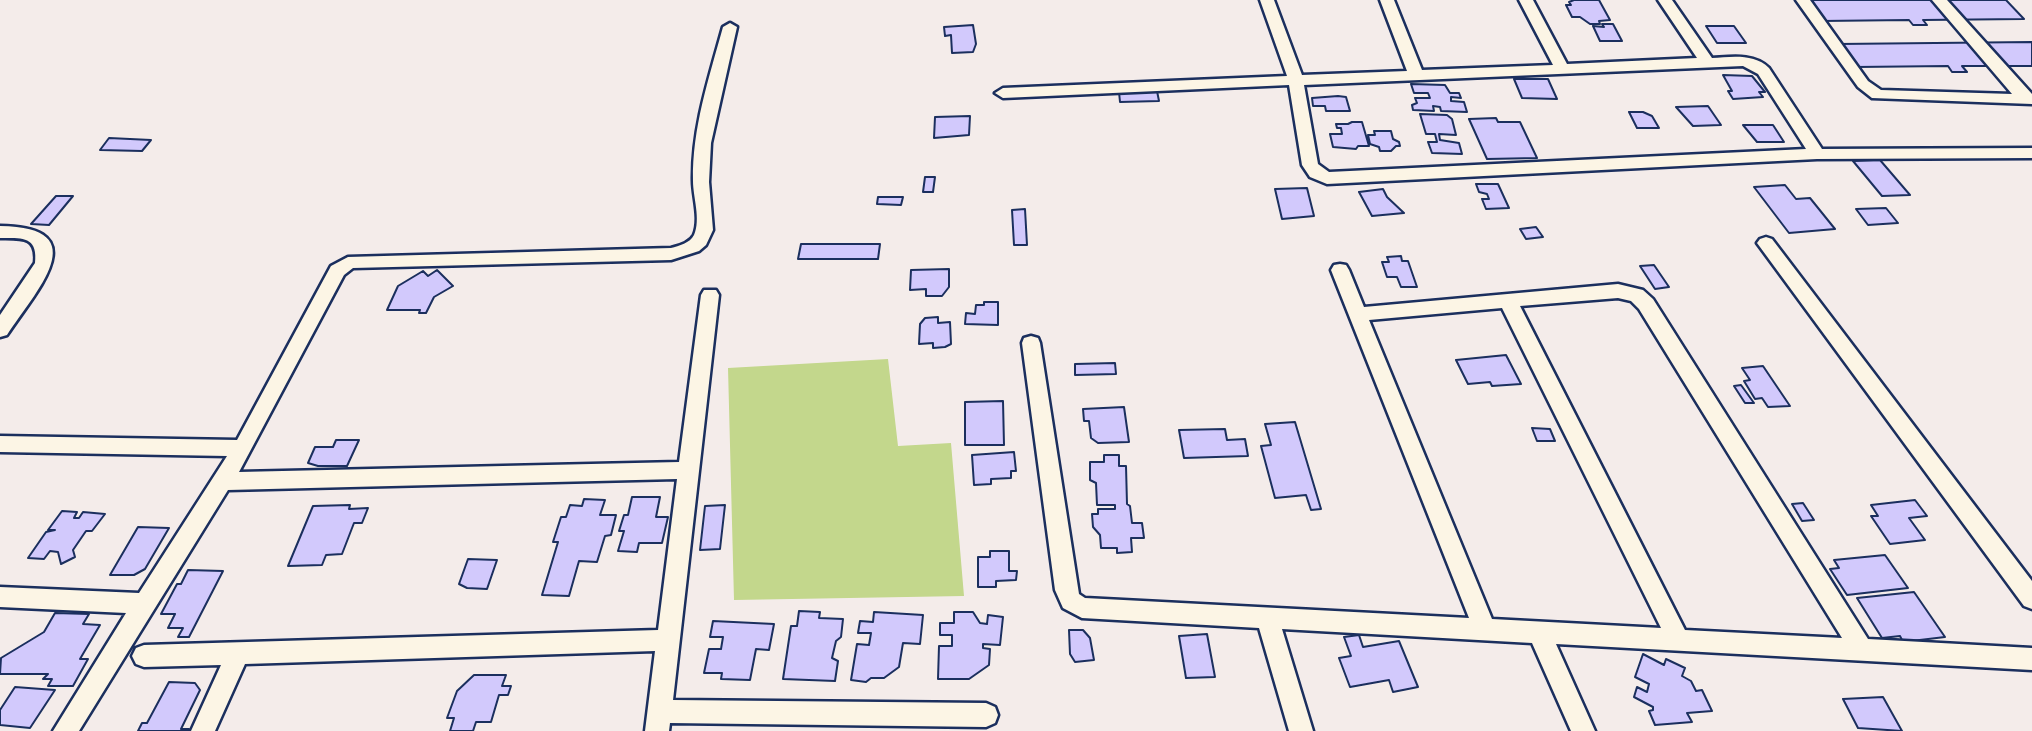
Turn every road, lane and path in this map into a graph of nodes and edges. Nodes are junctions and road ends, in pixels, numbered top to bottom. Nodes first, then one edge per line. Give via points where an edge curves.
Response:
1 (1267, 0) edge
2 (1387, 0) edge
3 (1527, 0) edge
4 (1665, 0) edge
5 (1803, 0) edge
6 (1939, 0) edge
7 (730, 27) dead end
8 (1707, 62) junction
9 (1562, 68) junction
10 (1416, 75) junction
11 (1296, 81) junction
12 (1003, 93) dead end
13 (2029, 99) edge
14 (2032, 153) edge
15 (1817, 154) junction
16 (0, 232) edge
17 (1766, 243) dead end
18 (1340, 270) dead end
19 (710, 295) dead end
20 (1508, 300) junction
21 (1358, 314) junction
22 (0, 330) edge
23 (1031, 343) dead end
24 (0, 444) edge
25 (243, 448) junction
26 (688, 470) junction
27 (223, 481) junction
28 (0, 597) edge
29 (2032, 598) edge
30 (145, 604) junction
31 (1268, 619) junction
32 (1485, 630) junction
33 (1539, 633) junction
34 (668, 640) junction
35 (1679, 640) junction
36 (1862, 650) junction
37 (238, 653) junction
38 (144, 656) dead end
39 (2032, 659) edge
40 (986, 715) dead end
41 (658, 721) edge
42 (65, 731) edge
43 (203, 731) edge
44 (1301, 731) edge
45 (1583, 731) edge

1 - 11 street
2 - 10 street
3 - 9 street
4 - 8 street
5 - 13 street via 1863,84 1877,95
6 - 13 street
7 - 25 street via 704,132 704,228 695,245 671,254 348,263 337,271
8 - 9 street
8 - 15 street via 1744,61 1759,66
9 - 10 street
10 - 11 street
11 - 12 street
11 - 15 street via 1310,165 1327,178
14 - 15 street
16 - 22 street via 37,237 47,253
17 - 29 street
18 - 21 street
19 - 26 street
20 - 21 street
20 - 35 street
20 - 36 street via 1625,291 1642,299
21 - 32 street
23 - 31 street via 1071,601 1089,609
24 - 25 street
25 - 27 street
26 - 27 street
26 - 34 street
27 - 30 street
28 - 30 street
30 - 42 street
31 - 32 street
31 - 44 street
32 - 33 street
33 - 35 street
33 - 45 street
34 - 37 street
34 - 41 street
35 - 36 street
36 - 39 street
37 - 38 street
37 - 43 street
40 - 41 street

